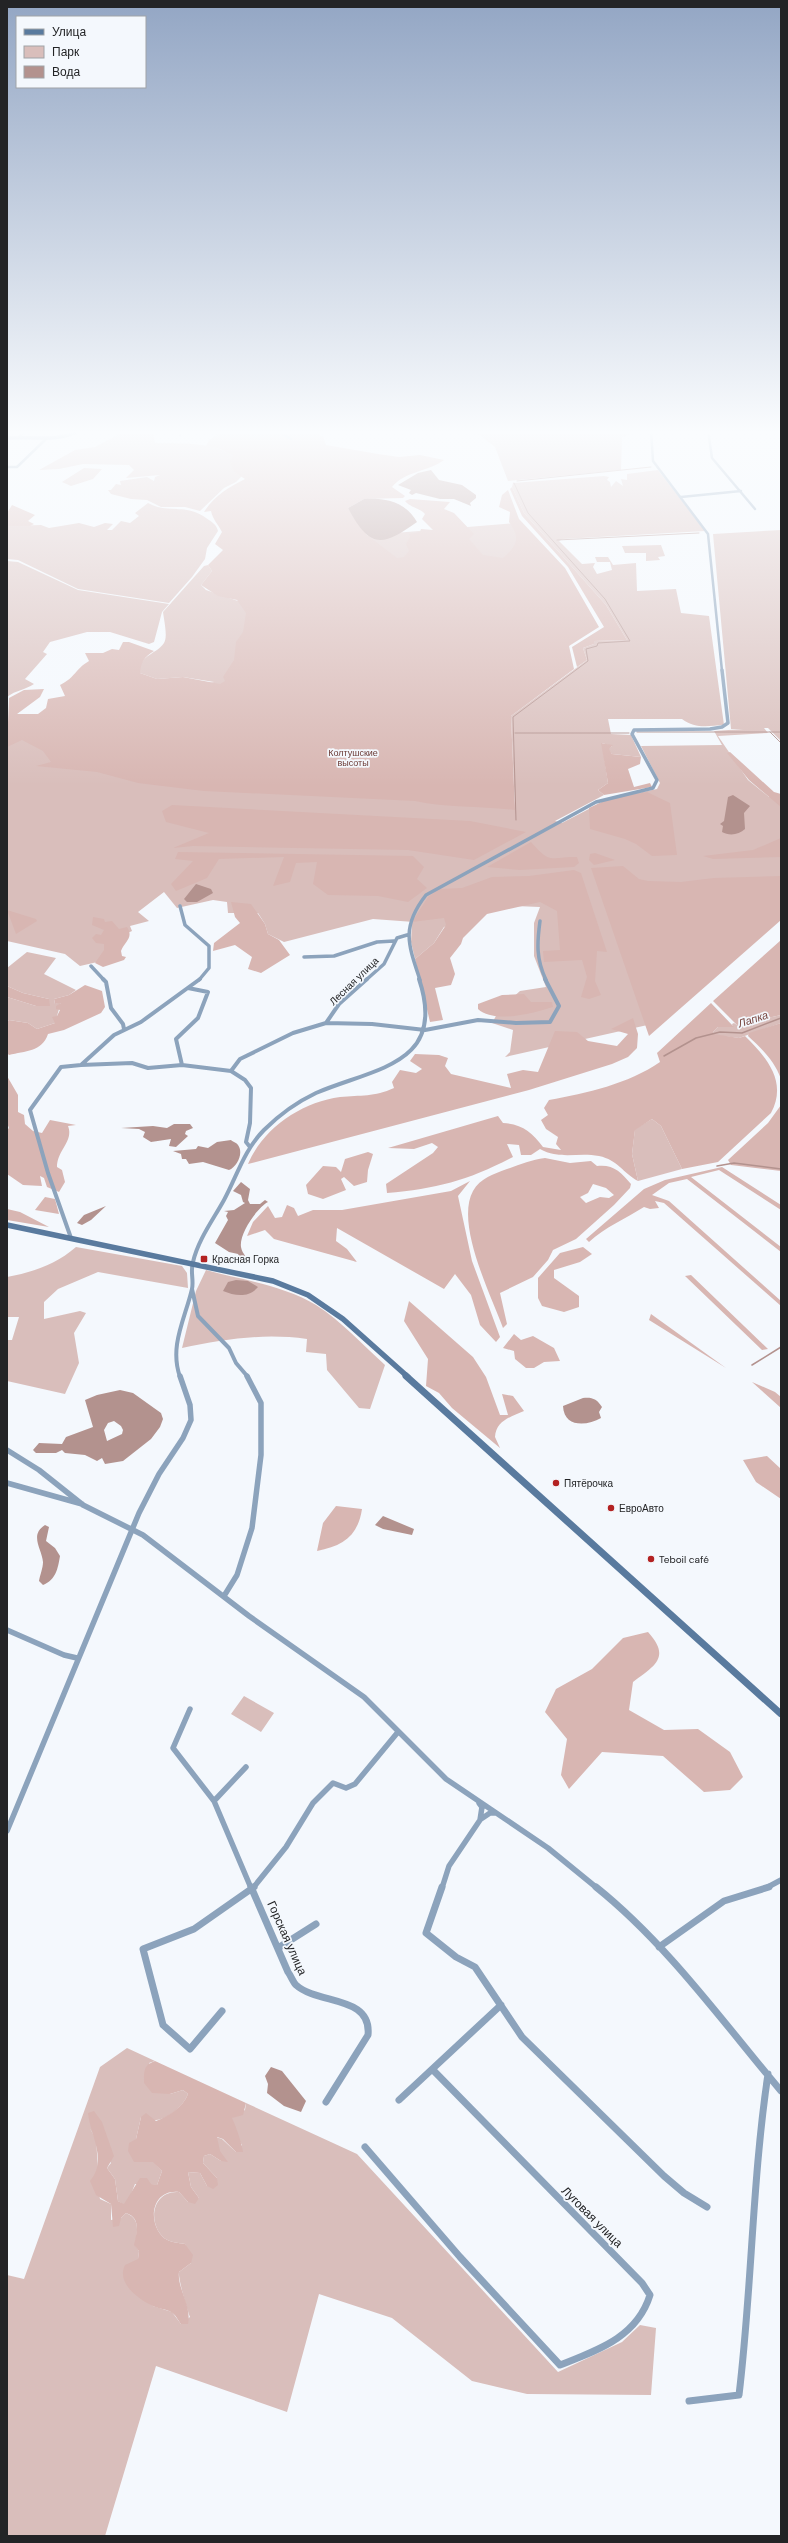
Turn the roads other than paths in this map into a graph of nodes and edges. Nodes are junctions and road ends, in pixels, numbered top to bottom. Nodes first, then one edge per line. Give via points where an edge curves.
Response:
1 (710, 549) edge
2 (180, 906) dead end
3 (540, 921) dead end
4 (407, 935) junction
5 (394, 941) junction
6 (304, 957) dead end
7 (91, 966) dead end
8 (188, 988) junction
9 (326, 1023) junction
10 (124, 1029) junction
11 (425, 1030) junction
12 (81, 1065) junction
13 (182, 1065) junction
14 (231, 1071) junction
15 (250, 1147) junction
16 (7, 1225) edge
17 (71, 1238) junction
18 (192, 1263) junction
19 (192, 1289) junction
20 (7, 1450) edge
21 (7, 1483) edge
22 (83, 1505) junction
23 (132, 1528) junction
24 (224, 1596) junction
25 (7, 1630) edge
26 (77, 1658) junction
27 (190, 1709) dead end
28 (781, 1714) edge
29 (398, 1732) junction
30 (246, 1767) dead end
31 (214, 1801) junction
32 (478, 1801) junction
33 (496, 1813) junction
34 (480, 1820) junction
35 (7, 1831) edge
36 (781, 1880) edge
37 (253, 1888) junction
38 (316, 1924) dead end
39 (659, 1947) junction
40 (278, 1948) junction
41 (501, 2006) junction
42 (222, 2011) dead end
43 (433, 2070) junction
44 (768, 2074) junction
45 (781, 2091) edge
46 (399, 2100) dead end
47 (326, 2102) dead end
48 (365, 2148) dead end
49 (707, 2207) dead end
50 (689, 2401) dead end

1 - 4 street via 726,725 710,729 634,730 632,734 657,780 653,788 596,802 450,880 422,899 410,920
2 - 8 street via 185,926 209,946 209,968 204,976
3 - 11 street via 536,947 539,966 558,1006 554,1019 536,1024 478,1020
4 - 5 street
4 - 11 street via 423,995
5 - 6 street via 378,940 355,951 333,956 313,954
5 - 9 street, Лесная улица via 384,964 339,1004
7 - 10 street via 106,982 108,1002
8 - 10 street via 142,1022
8 - 13 street via 208,992 198,1018 176,1039
9 - 11 street via 372,1024
9 - 14 street via 293,1033 240,1059
10 - 12 street
11 - 15 street via 418,1042 400,1058 306,1099 265,1129
12 - 13 street via 132,1063 148,1068
12 - 17 street via 61,1067 30,1110 48,1173
13 - 14 street
14 - 15 street via 245,1080 251,1088 250,1123 246,1142
15 - 18 street
16 - 17 main road
17 - 18 main road
18 - 19 street
18 - 28 main road via 273,1281 308,1295 332,1309
19 - 23 street via 175,1355 177,1371 192,1417 186,1432 155,1480
19 - 24 street via 198,1316 229,1348 236,1363 251,1381 261,1403 261,1455 252,1528 237,1575
20 - 22 street via 39,1470
21 - 22 street
22 - 23 street
23 - 24 street
23 - 26 street
24 - 29 street via 364,1697
25 - 26 street via 64,1655
26 - 35 street
27 - 31 street, Горская улица via 174,1748
29 - 32 street via 446,1779
29 - 37 street via 350,1788 338,1787 333,1783 313,1803 286,1847
30 - 31 street
31 - 37 street, Горская улица
32 - 33 street
32 - 34 street via 482,1807
33 - 34 street via 490,1812
33 - 39 street via 548,1848 624,1909
34 - 41 street via 449,1866 426,1933 475,1967
36 - 39 street via 774,1885 724,1901
37 - 40 street, Горская улица
37 - 42 street via 194,1928 144,1949 163,2025 190,2049
38 - 40 street
39 - 44 street
40 - 47 street, Горская улица via 297,1986 366,2015 371,2026 368,2035
41 - 43 street
41 - 49 street via 522,2037 664,2176 684,2193
43 - 46 street
43 - 48 street, Луговая улица via 642,2283 650,2294 648,2309 627,2333 560,2364 460,2257
44 - 45 street
44 - 50 street via 761,2114 746,2343 739,2395

